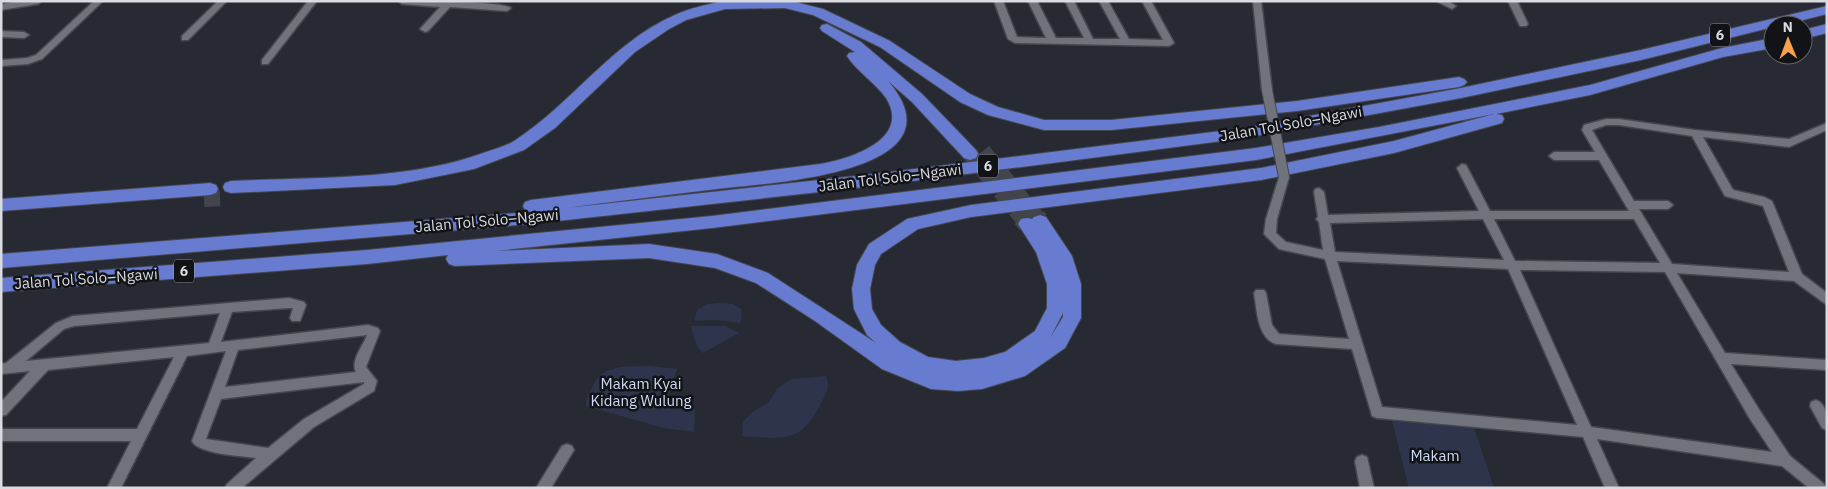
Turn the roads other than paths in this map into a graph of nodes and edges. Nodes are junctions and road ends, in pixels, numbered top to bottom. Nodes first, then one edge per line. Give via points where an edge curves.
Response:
1 (38, 1) edge
2 (99, 1) edge
3 (223, 1) edge
4 (313, 1) edge
5 (402, 1) edge
6 (998, 1) edge
7 (1032, 1) edge
8 (1069, 1) edge
9 (1103, 1) edge
10 (1146, 1) edge
11 (1257, 1) edge
12 (1440, 1) edge
13 (1512, 1) edge
14 (474, 3) edge
15 (446, 6) junction
16 (1452, 6) dead end
17 (1, 7) edge
18 (507, 8) dead end
19 (1827, 10) edge
20 (1523, 24) dead end
21 (1827, 28) edge
22 (425, 29) dead end
23 (853, 29) junction
24 (832, 31) junction
25 (1813, 32) edge
26 (1, 34) edge
27 (24, 35) dead end
28 (185, 38) dead end
29 (1052, 40) junction
30 (1090, 41) junction
31 (1126, 42) junction
32 (1763, 45) edge
33 (1613, 60) junction
34 (265, 62) dead end
35 (1, 63) edge
36 (1590, 90) junction
37 (1827, 126) edge
38 (1695, 133) junction
39 (1554, 156) dead end
40 (1604, 156) junction
41 (1462, 168) dead end
42 (1319, 192) dead end
43 (1, 205) edge
44 (1668, 206) dead end
45 (1634, 210) junction
46 (1, 213) edge
47 (1486, 215) junction
48 (1322, 219) junction
49 (357, 233) junction
50 (1330, 256) junction
51 (367, 257) junction
52 (1, 261) edge
53 (1512, 265) junction
54 (1668, 268) junction
55 (1796, 276) junction
56 (1, 285) edge
57 (1260, 293) dead end
58 (1827, 300) edge
59 (228, 308) junction
60 (296, 318) dead end
61 (1356, 344) junction
62 (234, 345) junction
63 (213, 348) junction
64 (182, 352) junction
65 (1721, 358) junction
66 (1827, 364) edge
67 (44, 365) junction
68 (5, 369) edge
69 (367, 376) junction
70 (215, 394) junction
71 (1816, 406) dead end
72 (1, 411) edge
73 (1827, 424) edge
74 (1586, 432) junction
75 (1, 435) edge
76 (140, 435) junction
77 (567, 450) dead end
78 (270, 454) junction
79 (1785, 460) junction
80 (1362, 461) dead end
81 (114, 488) edge
82 (232, 488) edge
83 (543, 488) edge
84 (1367, 488) edge
85 (1612, 488) edge
86 (1819, 488) edge

1 - 17 street
2 - 35 street via 39,57
3 - 28 street
4 - 34 street
5 - 15 street
6 - 29 street via 1014,40
7 - 29 street
8 - 30 street
9 - 31 street
10 - 31 street via 1169,42
11 - 50 street, bridge via 1267,90 1284,177 1269,222 1270,234 1283,246
12 - 16 street
13 - 20 street
14 - 15 street
14 - 18 street
15 - 22 street
19 - 33 highway, Jalan Tol Solo–Ngawi / 6
21 - 25 highway
23 - 24 highway via 937,102 976,152 856,45
23 - 24 highway via 818,12 785,4 754,3 705,9 664,26 630,49 549,124 518,146 468,165 394,179 229,193 419,185 468,174 512,158 571,118 635,54 695,19 738,10 777,12
23 - 33 highway via 885,44 965,98 993,111 1044,125 1111,125 1297,106
24 - 49 highway via 896,104 898,123 891,138 881,149 859,161 820,170 573,200
26 - 27 street
29 - 30 street
30 - 31 street
32 - 36 highway, Jalan Tol Solo–Ngawi / 6
33 - 49 highway, Jalan Tol Solo–Ngawi / 6 via 1356,114 1236,134 707,199
36 - 51 highway, Jalan Tol Solo–Ngawi / 6 via 1256,154 741,218
36 - 51 highway via 1394,147 1270,172 971,211 913,224 875,249 866,265 861,289 863,309 874,330 893,348 926,365 956,369 984,366 1011,358 1042,336 1056,308 1056,284 1033,223 1063,256 1072,284 1072,318 1058,343 1018,370 982,381 931,381 889,363 762,278 717,260 649,252 457,259
37 - 38 street via 1789,143
38 - 40 street via 1619,122 1588,127
38 - 55 street via 1729,193 1768,204
39 - 40 street
40 - 45 street
41 - 47 street
42 - 48 street
43 - 46 highway via 207,194
44 - 45 street
45 - 47 street
45 - 54 street
47 - 48 street
47 - 53 street
48 - 50 street
49 - 52 highway, Jalan Tol Solo–Ngawi / 6
50 - 53 street
50 - 61 street
51 - 56 highway, Jalan Tol Solo–Ngawi / 6
53 - 54 street
53 - 74 street
54 - 55 street
54 - 65 street
55 - 58 street
57 - 61 street via 1270,335 1276,339
59 - 60 street via 296,303 300,305
59 - 63 street
59 - 68 street via 66,322
61 - 74 street via 1377,412
62 - 63 street
62 - 69 street via 372,330 374,335 361,359 360,368
62 - 70 street
63 - 64 street
64 - 67 street
64 - 76 street
65 - 66 street
65 - 79 street
67 - 68 street
67 - 72 street
69 - 70 street
69 - 78 street via 372,384 365,392 309,424
70 - 78 street via 198,441 200,444
71 - 73 street
74 - 79 street
74 - 85 street
75 - 76 street
76 - 81 street
77 - 83 street
78 - 82 street
79 - 86 street
80 - 84 street

